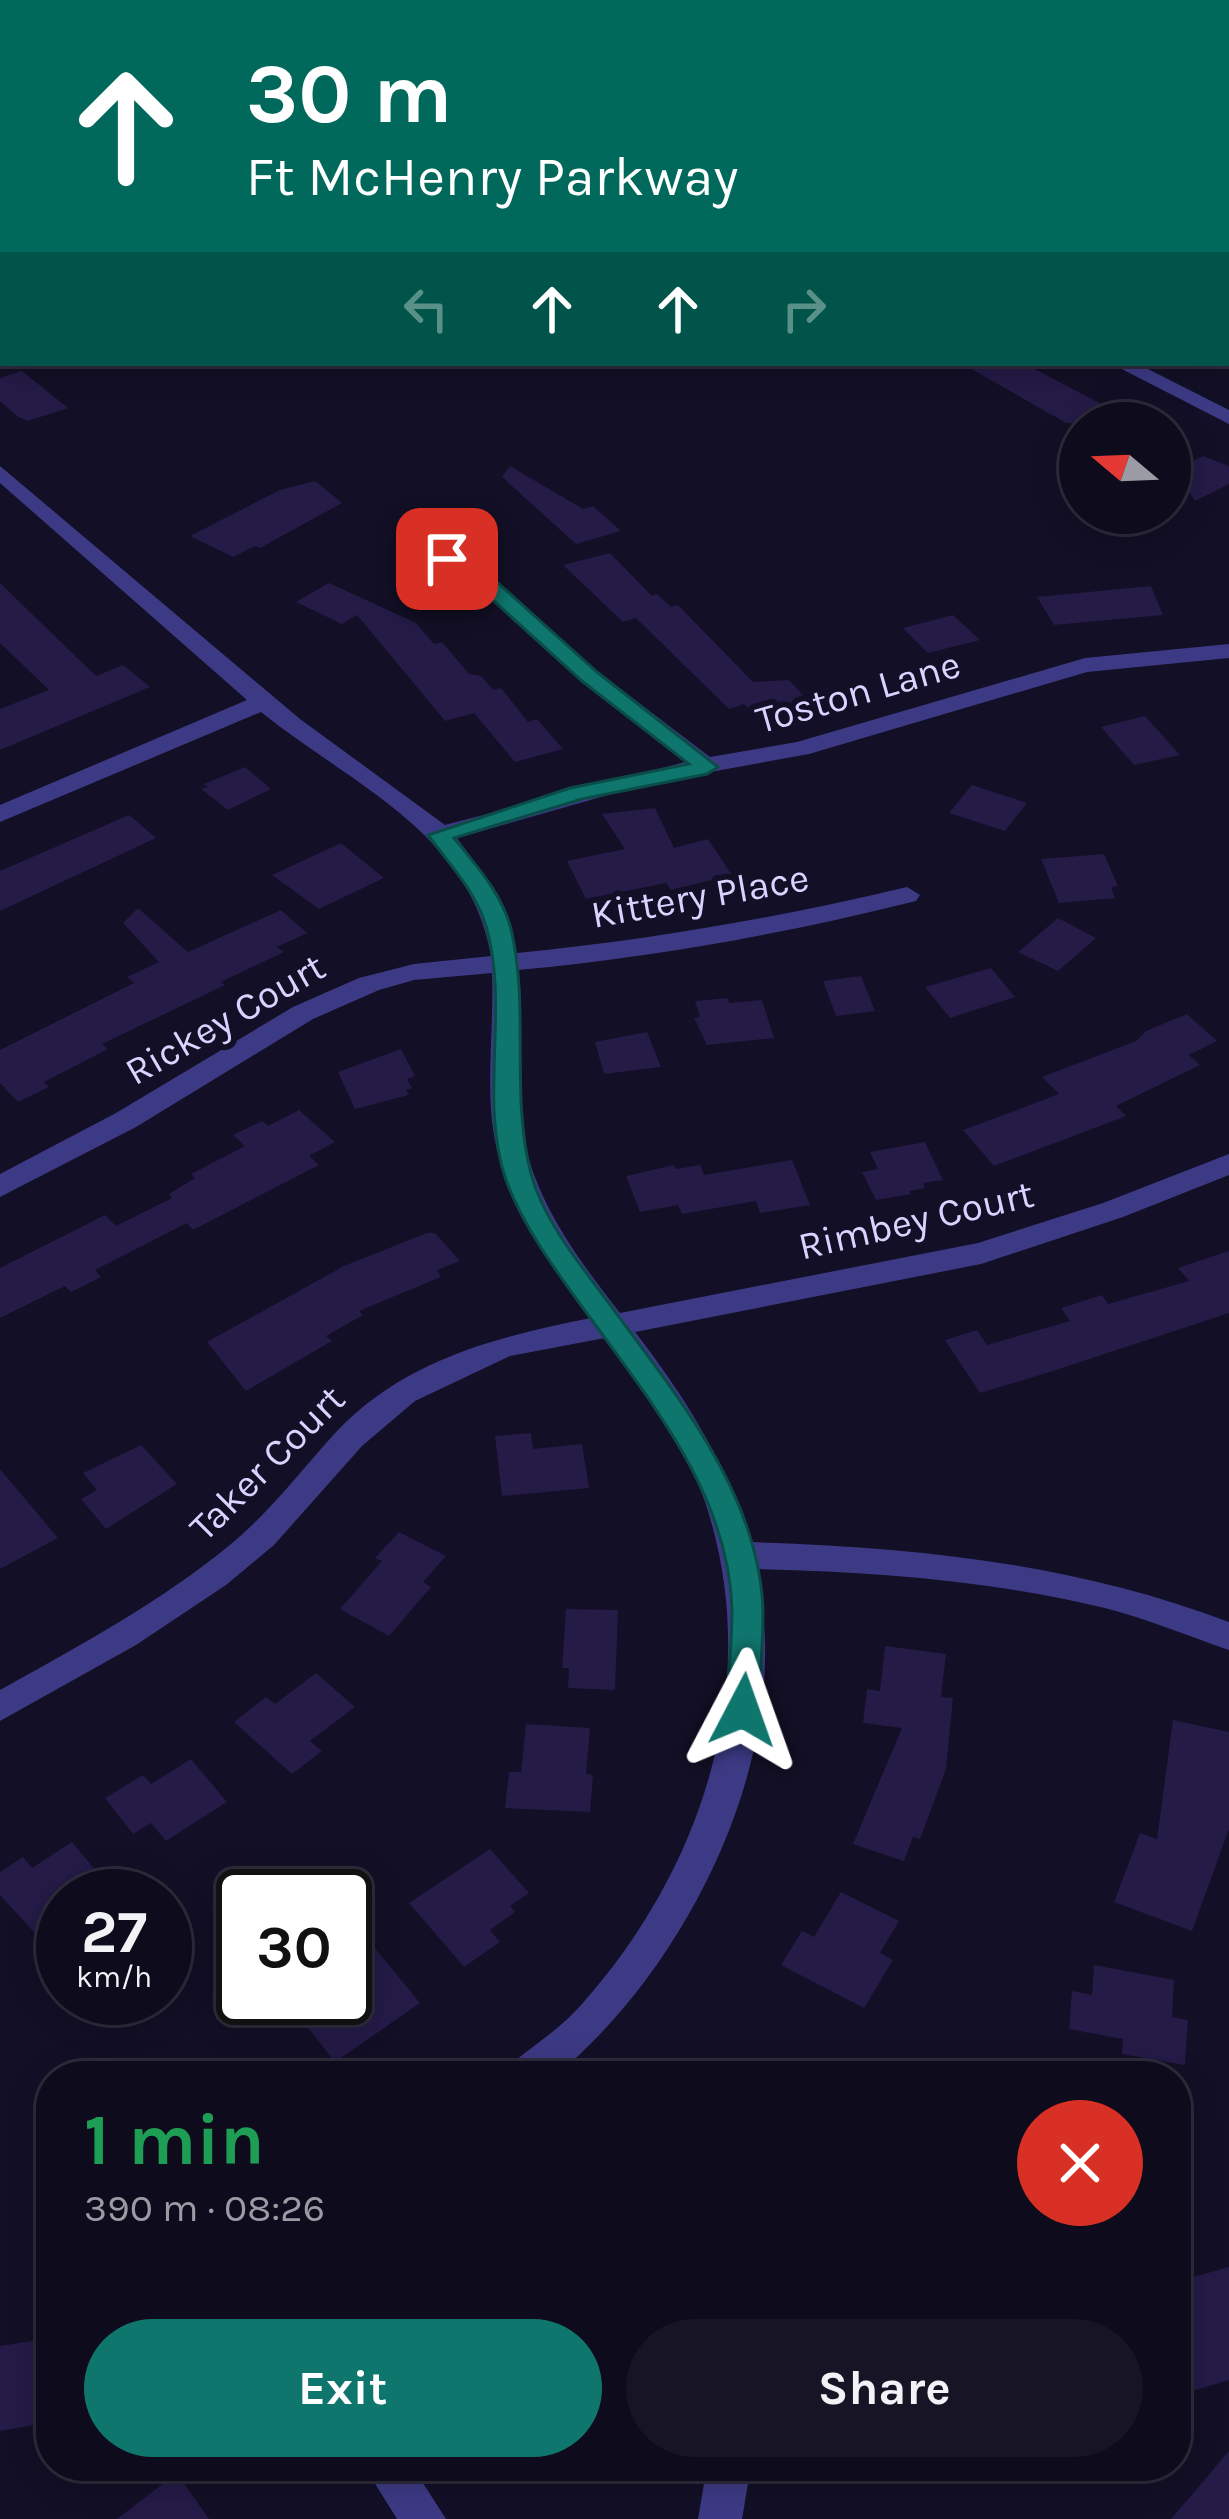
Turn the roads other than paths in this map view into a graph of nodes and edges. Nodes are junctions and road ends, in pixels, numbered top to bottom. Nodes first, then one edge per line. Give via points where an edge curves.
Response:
1 (1126, 366) edge
2 (1229, 418) edge
3 (0, 472) edge
4 (413, 539) dead end
5 (1229, 651) edge
6 (264, 702) junction
7 (707, 767) junction
8 (0, 814) edge
9 (439, 835) junction
10 (908, 895) dead end
11 (504, 963) junction
12 (1229, 1163) edge
13 (0, 1186) edge
14 (611, 1324) junction
15 (740, 1556) junction
16 (1229, 1636) edge
17 (0, 1707) edge
18 (544, 2061) edge
19 (397, 2481) edge
20 (726, 2481) edge
21 (424, 2519) edge
22 (720, 2519) edge

1 - 2 street
3 - 6 street
4 - 7 street via 481,579
5 - 7 street, Toston Lane via 1085,664 800,749
6 - 8 street
6 - 9 street
7 - 9 street, Toston Lane via 578,793
9 - 11 street via 493,910
10 - 11 street, Kittery Place via 776,927
11 - 13 street, Rickey Court via 414,972 329,1000
11 - 14 street via 508,1121 519,1179 553,1246
12 - 14 street, Rimbey Court via 981,1253
14 - 15 street via 688,1431
14 - 17 street, Taker Court via 506,1346 431,1374 387,1404 244,1553 175,1604
15 - 16 street via 974,1568 1088,1588
15 - 18 street via 746,1685 716,1820 651,1946 593,2019
19 - 21 street
20 - 22 street

